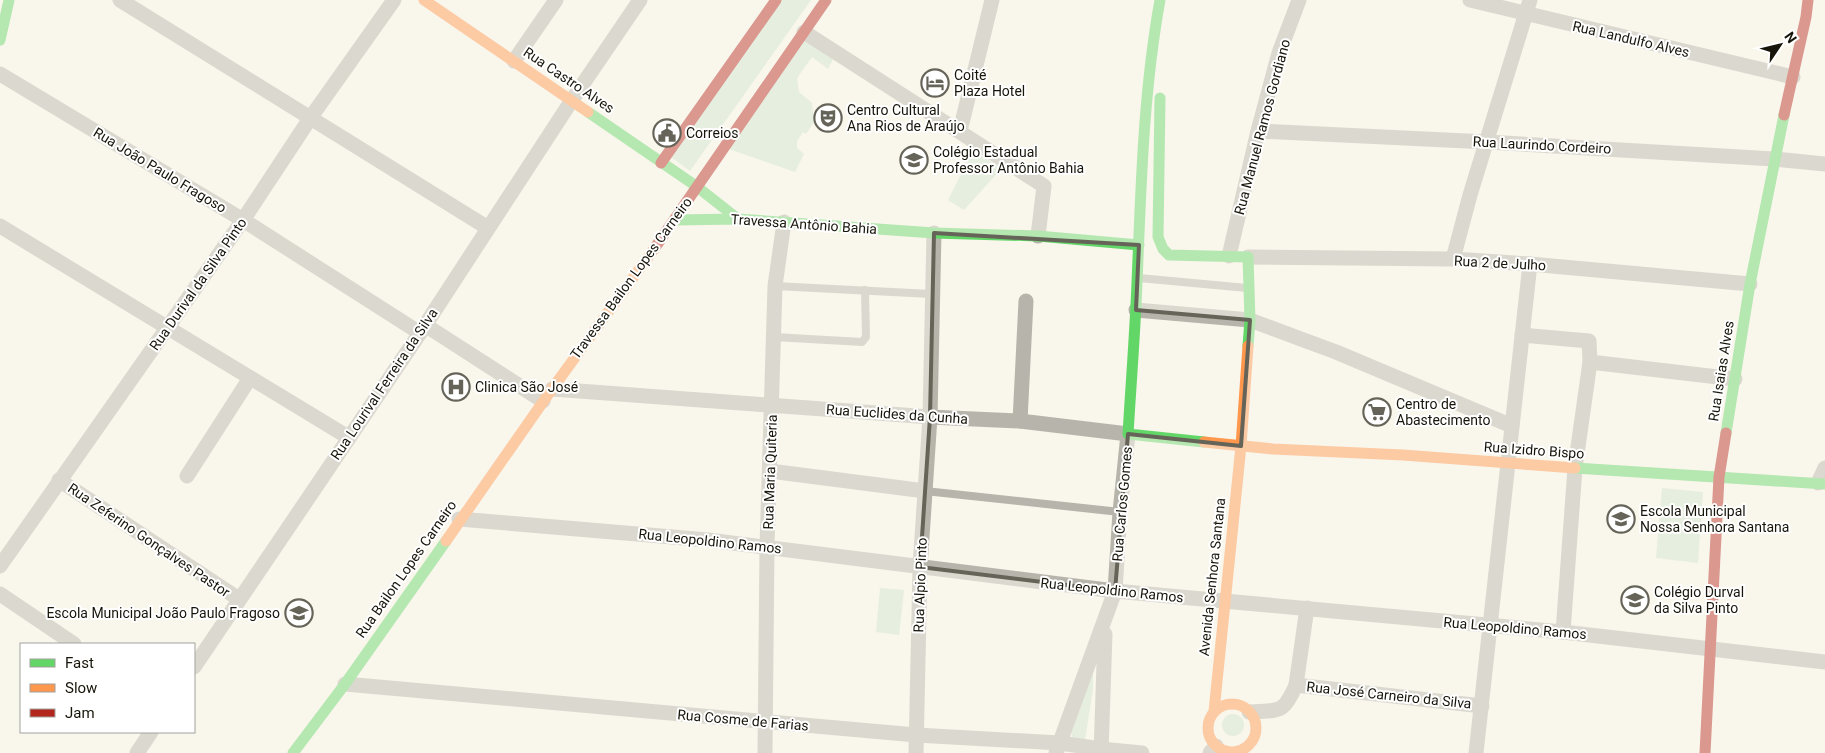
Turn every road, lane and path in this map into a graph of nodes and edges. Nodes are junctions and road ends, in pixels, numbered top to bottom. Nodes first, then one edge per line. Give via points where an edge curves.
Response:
1 (9, 0) edge
2 (120, 0) edge
3 (394, 0) edge
4 (424, 0) edge
5 (556, 0) edge
6 (640, 0) edge
7 (776, 0) edge
8 (826, 0) edge
9 (992, 0) edge
10 (1160, 0) edge
11 (1300, 0) edge
12 (1470, 0) edge
13 (1808, 0) edge
14 (1528, 7) edge
15 (804, 32) junction
16 (0, 40) edge
17 (514, 61) junction
18 (0, 74) edge
19 (1794, 77) junction
20 (1161, 86) dead end
21 (572, 100) junction
22 (311, 117) junction
23 (960, 130) junction
24 (1258, 131) junction
25 (1487, 142) junction
26 (1774, 159) junction
27 (661, 163) junction
28 (1825, 164) edge
29 (696, 186) junction
30 (738, 218) junction
31 (243, 220) junction
32 (675, 220) junction
33 (784, 222) junction
34 (0, 226) edge
35 (488, 228) junction
36 (934, 232) junction
37 (1038, 236) junction
38 (1139, 245) junction
39 (1229, 256) junction
40 (1248, 258) junction
41 (1453, 260) junction
42 (1530, 264) junction
43 (1137, 278) junction
44 (1750, 284) junction
45 (775, 286) junction
46 (1248, 288) junction
47 (865, 290) junction
48 (931, 294) junction
49 (1026, 301) dead end
50 (1136, 310) junction
51 (1250, 320) junction
52 (168, 327) junction
53 (423, 329) junction
54 (1522, 335) junction
55 (774, 337) junction
56 (1590, 362) junction
57 (250, 378) junction
58 (1735, 379) junction
59 (552, 388) junction
60 (543, 401) junction
61 (773, 404) junction
62 (930, 417) junction
63 (1020, 421) junction
64 (1512, 426) junction
65 (1128, 434) junction
66 (348, 437) junction
67 (1241, 446) junction
68 (1508, 464) junction
69 (1575, 468) junction
70 (1825, 468) edge
71 (770, 471) junction
72 (187, 476) dead end
73 (1719, 477) junction
74 (59, 480) junction
75 (1821, 483) edge
76 (924, 491) junction
77 (1120, 512) junction
78 (459, 519) junction
79 (767, 546) junction
80 (0, 566) edge
81 (920, 567) junction
82 (1115, 591) junction
83 (0, 594) edge
84 (239, 599) junction
85 (1224, 602) junction
86 (1307, 608) junction
87 (1106, 620) junction
88 (1490, 626) junction
89 (1563, 632) junction
90 (73, 643) edge
91 (1710, 648) junction
92 (1825, 662) edge
93 (195, 665) edge
94 (345, 684) junction
95 (1296, 685) junction
96 (1482, 706) junction
97 (1214, 711) junction
98 (1250, 712) junction
99 (765, 722) junction
100 (150, 733) edge
101 (916, 735) junction
102 (1250, 742) junction
103 (1058, 748) edge
104 (1213, 749) edge
105 (1101, 751) edge
106 (137, 753) edge
107 (293, 753) edge
108 (765, 753) edge
109 (916, 753) edge
110 (1142, 753) edge
111 (1262, 753) edge
112 (1476, 753) edge
113 (1705, 753) edge

1 - 16 street
2 - 22 street
3 - 22 street, Rua Durival da Silva Pinto
4 - 17 street, Rua Castro Alves
5 - 17 street
6 - 21 street, Rua Lourival Ferreira da Silva
7 - 27 street
8 - 15 street, Travessa Bailon Lopes Carneiro
9 - 23 street
10 - 38 street, Rua Carlos Gomes via 1143,132
11 - 24 street, Rua Manuel Ramos Gordiano via 1279,53
12 - 14 street, Rua Landulfo Alves
13 - 19 street, Rua Isaias Alves
14 - 19 street, Rua Landulfo Alves
14 - 25 street
15 - 23 street
15 - 29 street, Travessa Bailon Lopes Carneiro
17 - 21 street, Rua Castro Alves
18 - 31 street, Rua João Paulo Fragoso
19 - 26 street, Rua Isaias Alves
20 - 39 street via 1158,237 1169,255
21 - 27 street, Rua Castro Alves
21 - 35 street, Rua Lourival Ferreira da Silva
22 - 31 street, Rua Durival da Silva Pinto
22 - 35 street
23 - 37 street via 1044,186
24 - 25 street, Rua Laurindo Cordeiro
24 - 39 street, Rua Manuel Ramos Gordiano
25 - 26 street, Rua Laurindo Cordeiro
25 - 41 street
26 - 28 street, Rua Laurindo Cordeiro
26 - 44 street, Rua Isaias Alves
27 - 29 street, Rua Castro Alves
29 - 30 street, Rua Castro Alves
29 - 32 street, Travessa Bailon Lopes Carneiro
30 - 32 street, Travessa Antônio Bahia
30 - 33 street, Travessa Antônio Bahia
31 - 52 street, Rua Durival da Silva Pinto
31 - 53 street, Rua João Paulo Fragoso
32 - 59 street, Travessa Bailon Lopes Carneiro
33 - 36 street, Travessa Antônio Bahia
33 - 45 street, Rua Maria Quiteria
34 - 52 street
35 - 53 street, Rua Lourival Ferreira da Silva
36 - 37 street, Travessa Antônio Bahia
36 - 48 street
37 - 38 street, Travessa Antônio Bahia
38 - 43 street, Rua Carlos Gomes
39 - 40 street
40 - 41 street, Rua 2 de Julho
40 - 46 street, Avenida Senhora Santana
41 - 42 street, Rua 2 de Julho
42 - 44 street, Rua 2 de Julho
42 - 54 street
43 - 46 lane
43 - 50 street, Rua Carlos Gomes
44 - 58 street, Rua Isaias Alves
45 - 47 lane
45 - 55 street, Rua Maria Quiteria
46 - 51 street, Avenida Senhora Santana
47 - 48 lane
47 - 55 lane via 864,341
48 - 62 street
49 - 63 street
50 - 51 street
50 - 65 street, Rua Carlos Gomes
51 - 64 street via 1336,352
51 - 67 street, Avenida Senhora Santana
52 - 57 street
52 - 74 street, Rua Durival da Silva Pinto
53 - 60 street
53 - 66 street, Rua Lourival Ferreira da Silva
54 - 56 street via 1589,342
54 - 64 street
55 - 61 street, Rua Maria Quiteria
56 - 58 street
56 - 69 street
57 - 66 street
57 - 72 street
58 - 73 street, Rua Isaias Alves
59 - 60 street, Travessa Bailon Lopes Carneiro
59 - 61 street, Rua Euclides da Cunha
60 - 78 street, Rua Bailon Lopes Carneiro
61 - 62 street, Rua Euclides da Cunha
61 - 71 street, Rua Maria Quiteria
62 - 63 street, Rua Euclides da Cunha
62 - 76 street, Rua Alpio Pinto
63 - 65 street, Rua Euclides da Cunha
64 - 68 street
65 - 67 street, Rua Euclides da Cunha
65 - 77 street, Rua Carlos Gomes
66 - 84 street, Rua Lourival Ferreira da Silva
67 - 68 street, Rua Izidro Bispo
67 - 85 street, Avenida Senhora Santana
68 - 69 street, Rua Izidro Bispo
68 - 88 street
69 - 73 street, Rua Izidro Bispo
69 - 89 street
70 - 75 street
71 - 76 street
71 - 79 street, Rua Maria Quiteria
73 - 75 street, Rua Izidro Bispo
73 - 91 street, Rua Isaias Alves
74 - 80 street, Rua Durival da Silva Pinto
74 - 84 street, Rua Zeferino Gonçalves Pastor
76 - 77 lane
76 - 81 street, Rua Alpio Pinto
77 - 82 street, Rua Carlos Gomes
78 - 79 street, Rua Leopoldino Ramos
78 - 94 street, Rua Bailon Lopes Carneiro
79 - 81 street, Rua Leopoldino Ramos
79 - 99 street, Rua Maria Quiteria
81 - 82 street, Rua Leopoldino Ramos
81 - 101 street, Rua Alpio Pinto
82 - 85 street, Rua Leopoldino Ramos
82 - 87 street, Rua Carlos Gomes
83 - 90 street
84 - 93 street, Rua Lourival Ferreira da Silva
85 - 86 street, Rua Leopoldino Ramos
85 - 97 street, Avenida Senhora Santana
86 - 88 street, Rua Leopoldino Ramos
86 - 95 street
87 - 103 street, Rua Carlos Gomes
87 - 105 street
88 - 89 street, Rua Leopoldino Ramos
88 - 96 street
89 - 91 street, Rua Leopoldino Ramos
91 - 92 street, Rua Leopoldino Ramos
91 - 113 street, Rua Isaias Alves
94 - 99 street, Rua Cosme de Farias
94 - 107 street, Rua Bailon Lopes Carneiro
95 - 96 street, Rua José Carneiro da Silva
95 - 98 street, Rua José Carneiro da Silva via 1282,709
96 - 112 street
97 - 98 street via 1236,704
97 - 104 street, Avenida Senhora Santana via 1208,732
98 - 102 street via 1255,724 1254,737
99 - 101 street, Rua Cosme de Farias
99 - 108 street, Rua Maria Quiteria
100 - 106 street
101 - 103 street, Rua Cosme de Farias
101 - 109 street, Rua Alpio Pinto
102 - 104 street, Avenida Senhora Santana via 1238,750
102 - 111 street
103 - 105 street, Rua Cosme de Farias
105 - 110 street, Rua Cosme de Farias

